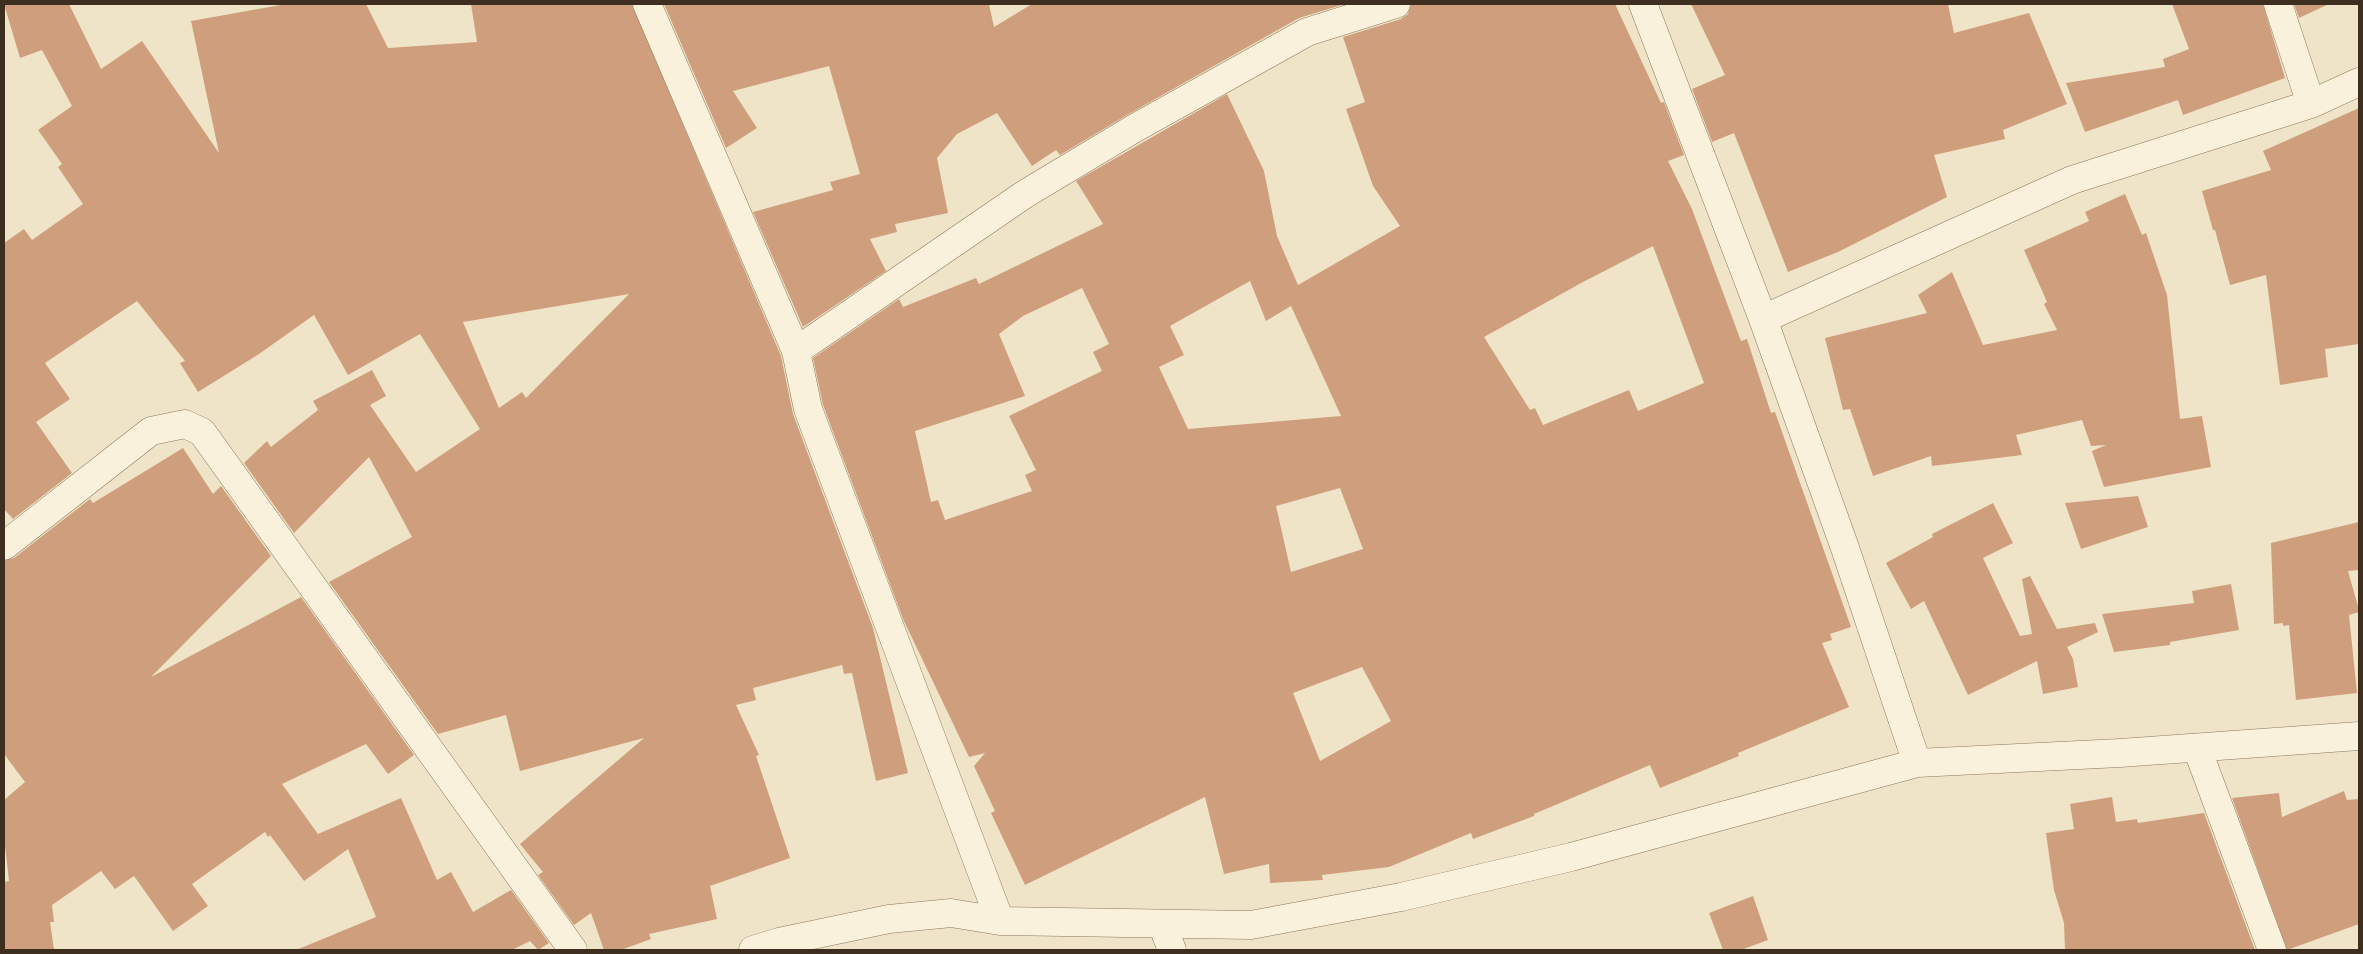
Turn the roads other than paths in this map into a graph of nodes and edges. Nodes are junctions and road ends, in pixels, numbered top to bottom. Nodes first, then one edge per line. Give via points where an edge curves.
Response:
1 (647, 4) edge
2 (1396, 4) edge
3 (1643, 4) edge
4 (2278, 4) edge
5 (2359, 82) edge
6 (2311, 104) junction
7 (1763, 319) junction
8 (796, 351) junction
9 (4, 546) edge
10 (2359, 736) edge
11 (2197, 748) junction
12 (1918, 763) junction
13 (1000, 921) junction
14 (1162, 924) junction
15 (573, 950) edge
16 (754, 950) edge
17 (1172, 950) edge
18 (2272, 950) edge

1 - 8 street
2 - 8 street via 1307,32 1135,128 1025,194
3 - 7 street
4 - 6 street
5 - 6 street
6 - 7 street via 2072,180
7 - 12 street
8 - 13 street via 808,409
9 - 15 street via 151,431 185,424 202,432
10 - 11 street
11 - 12 street
11 - 18 street
12 - 14 street via 1571,857 1401,897 1251,926
13 - 14 street
13 - 16 street via 950,913 889,919
14 - 17 street

